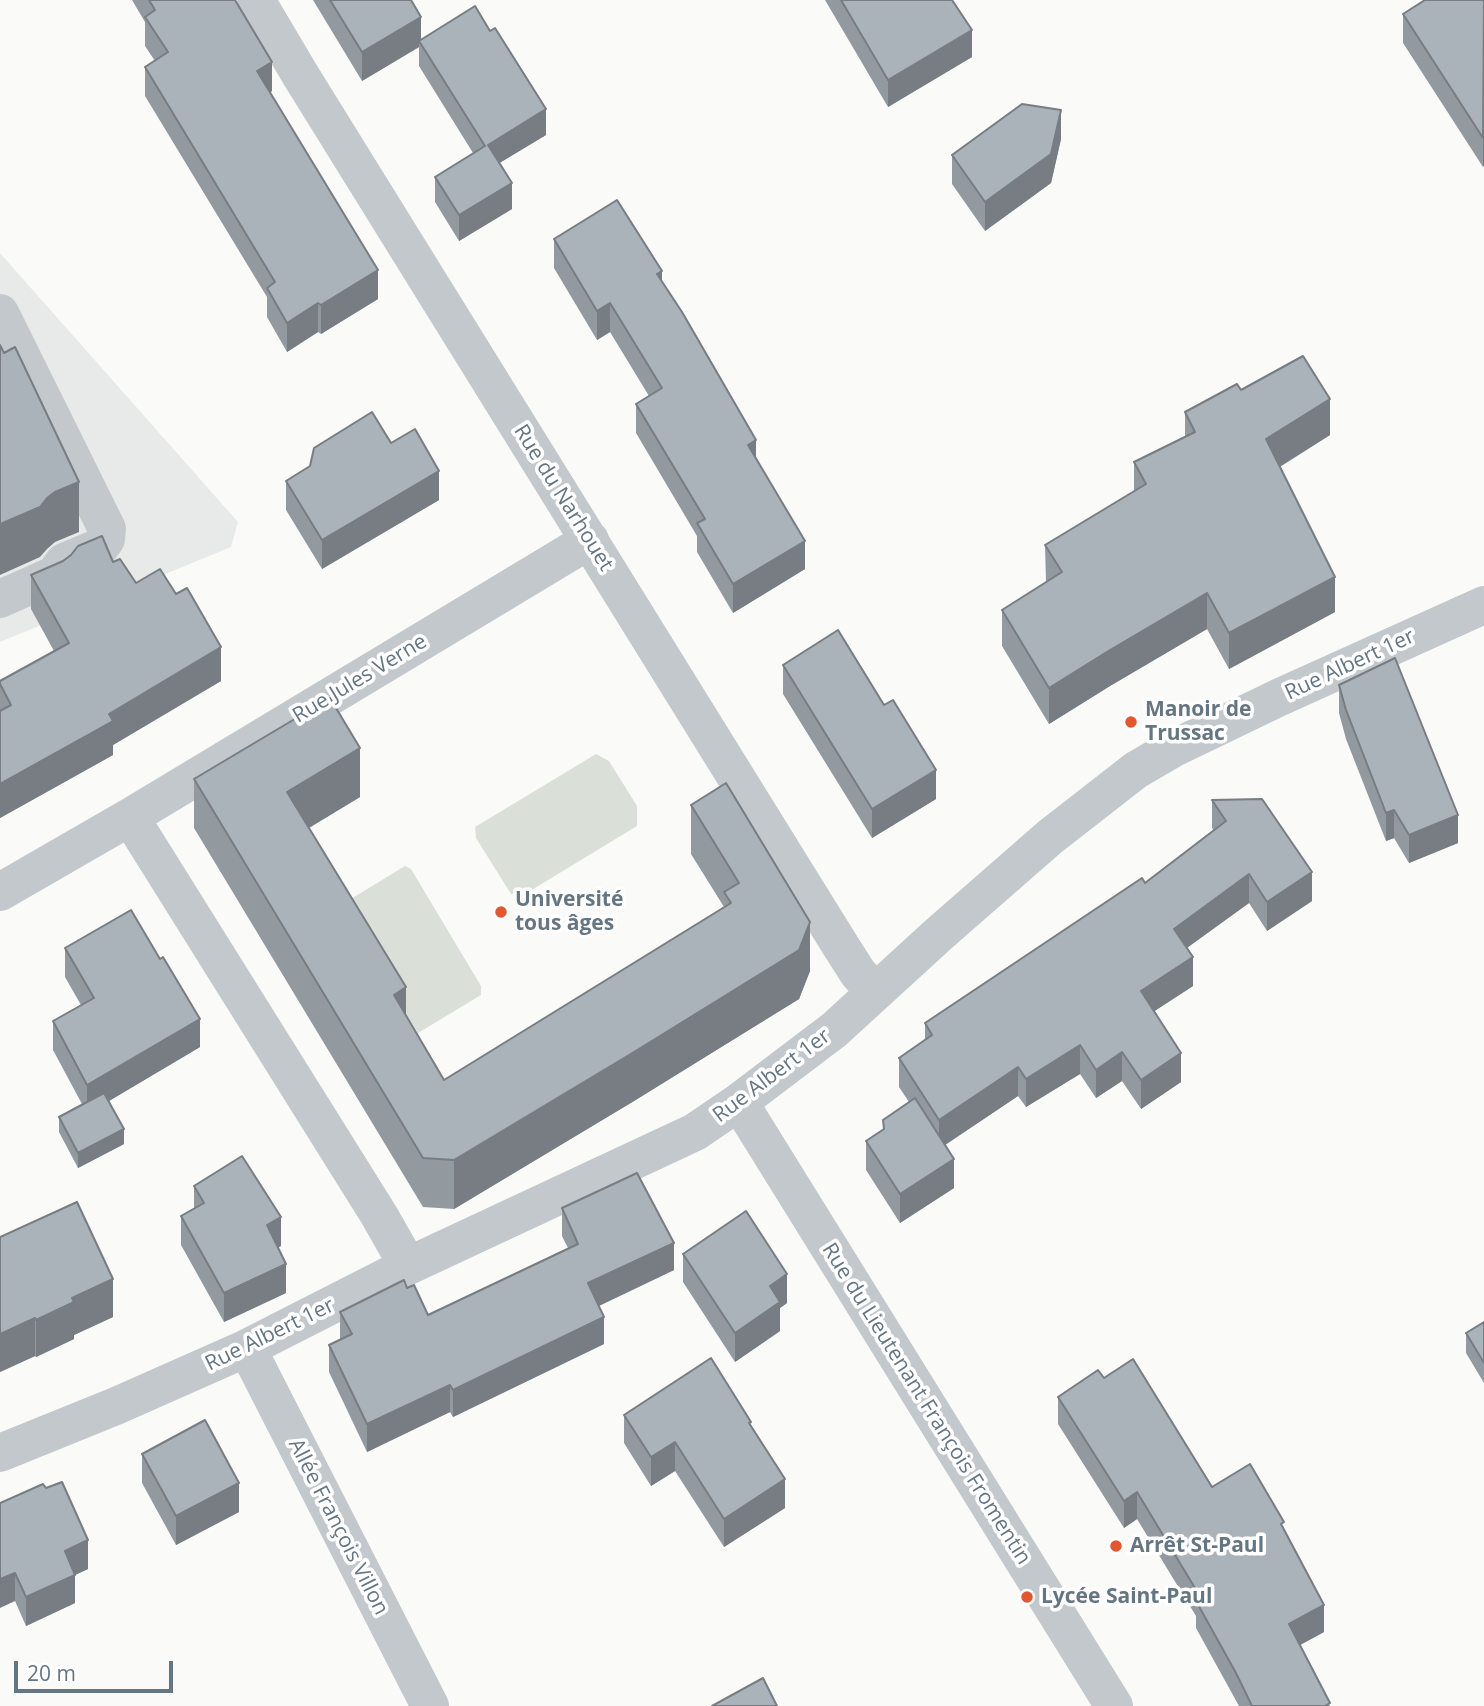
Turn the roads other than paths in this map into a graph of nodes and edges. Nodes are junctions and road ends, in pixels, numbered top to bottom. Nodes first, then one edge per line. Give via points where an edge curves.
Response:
1 (256, 0) edge
2 (0, 313) edge
3 (590, 540) junction
4 (0, 599) edge
5 (1484, 604) edge
6 (130, 817) junction
7 (0, 892) edge
8 (875, 992) junction
9 (738, 1102) junction
10 (408, 1266) junction
11 (247, 1348) junction
12 (0, 1452) edge
13 (429, 1706) edge
14 (1114, 1706) edge

1 - 3 street, Rue du Narhouet
2 - 4 street via 107,529 100,547 64,562 54,575
3 - 6 street, Rue Jules Verne
3 - 8 street, Rue du Narhouet via 842,948
5 - 8 street, Rue Albert 1er via 1280,697 1136,770 1050,837
6 - 7 street, Rue Jules Verne
6 - 10 street
8 - 9 street, Rue Albert 1er via 834,1030
9 - 10 street, Rue Albert 1er via 695,1132
9 - 14 street, Rue du Lieutenant François Fromentin
10 - 11 street, Rue Albert 1er
11 - 12 street, Rue Albert 1er
11 - 13 street, Allée François Villon

